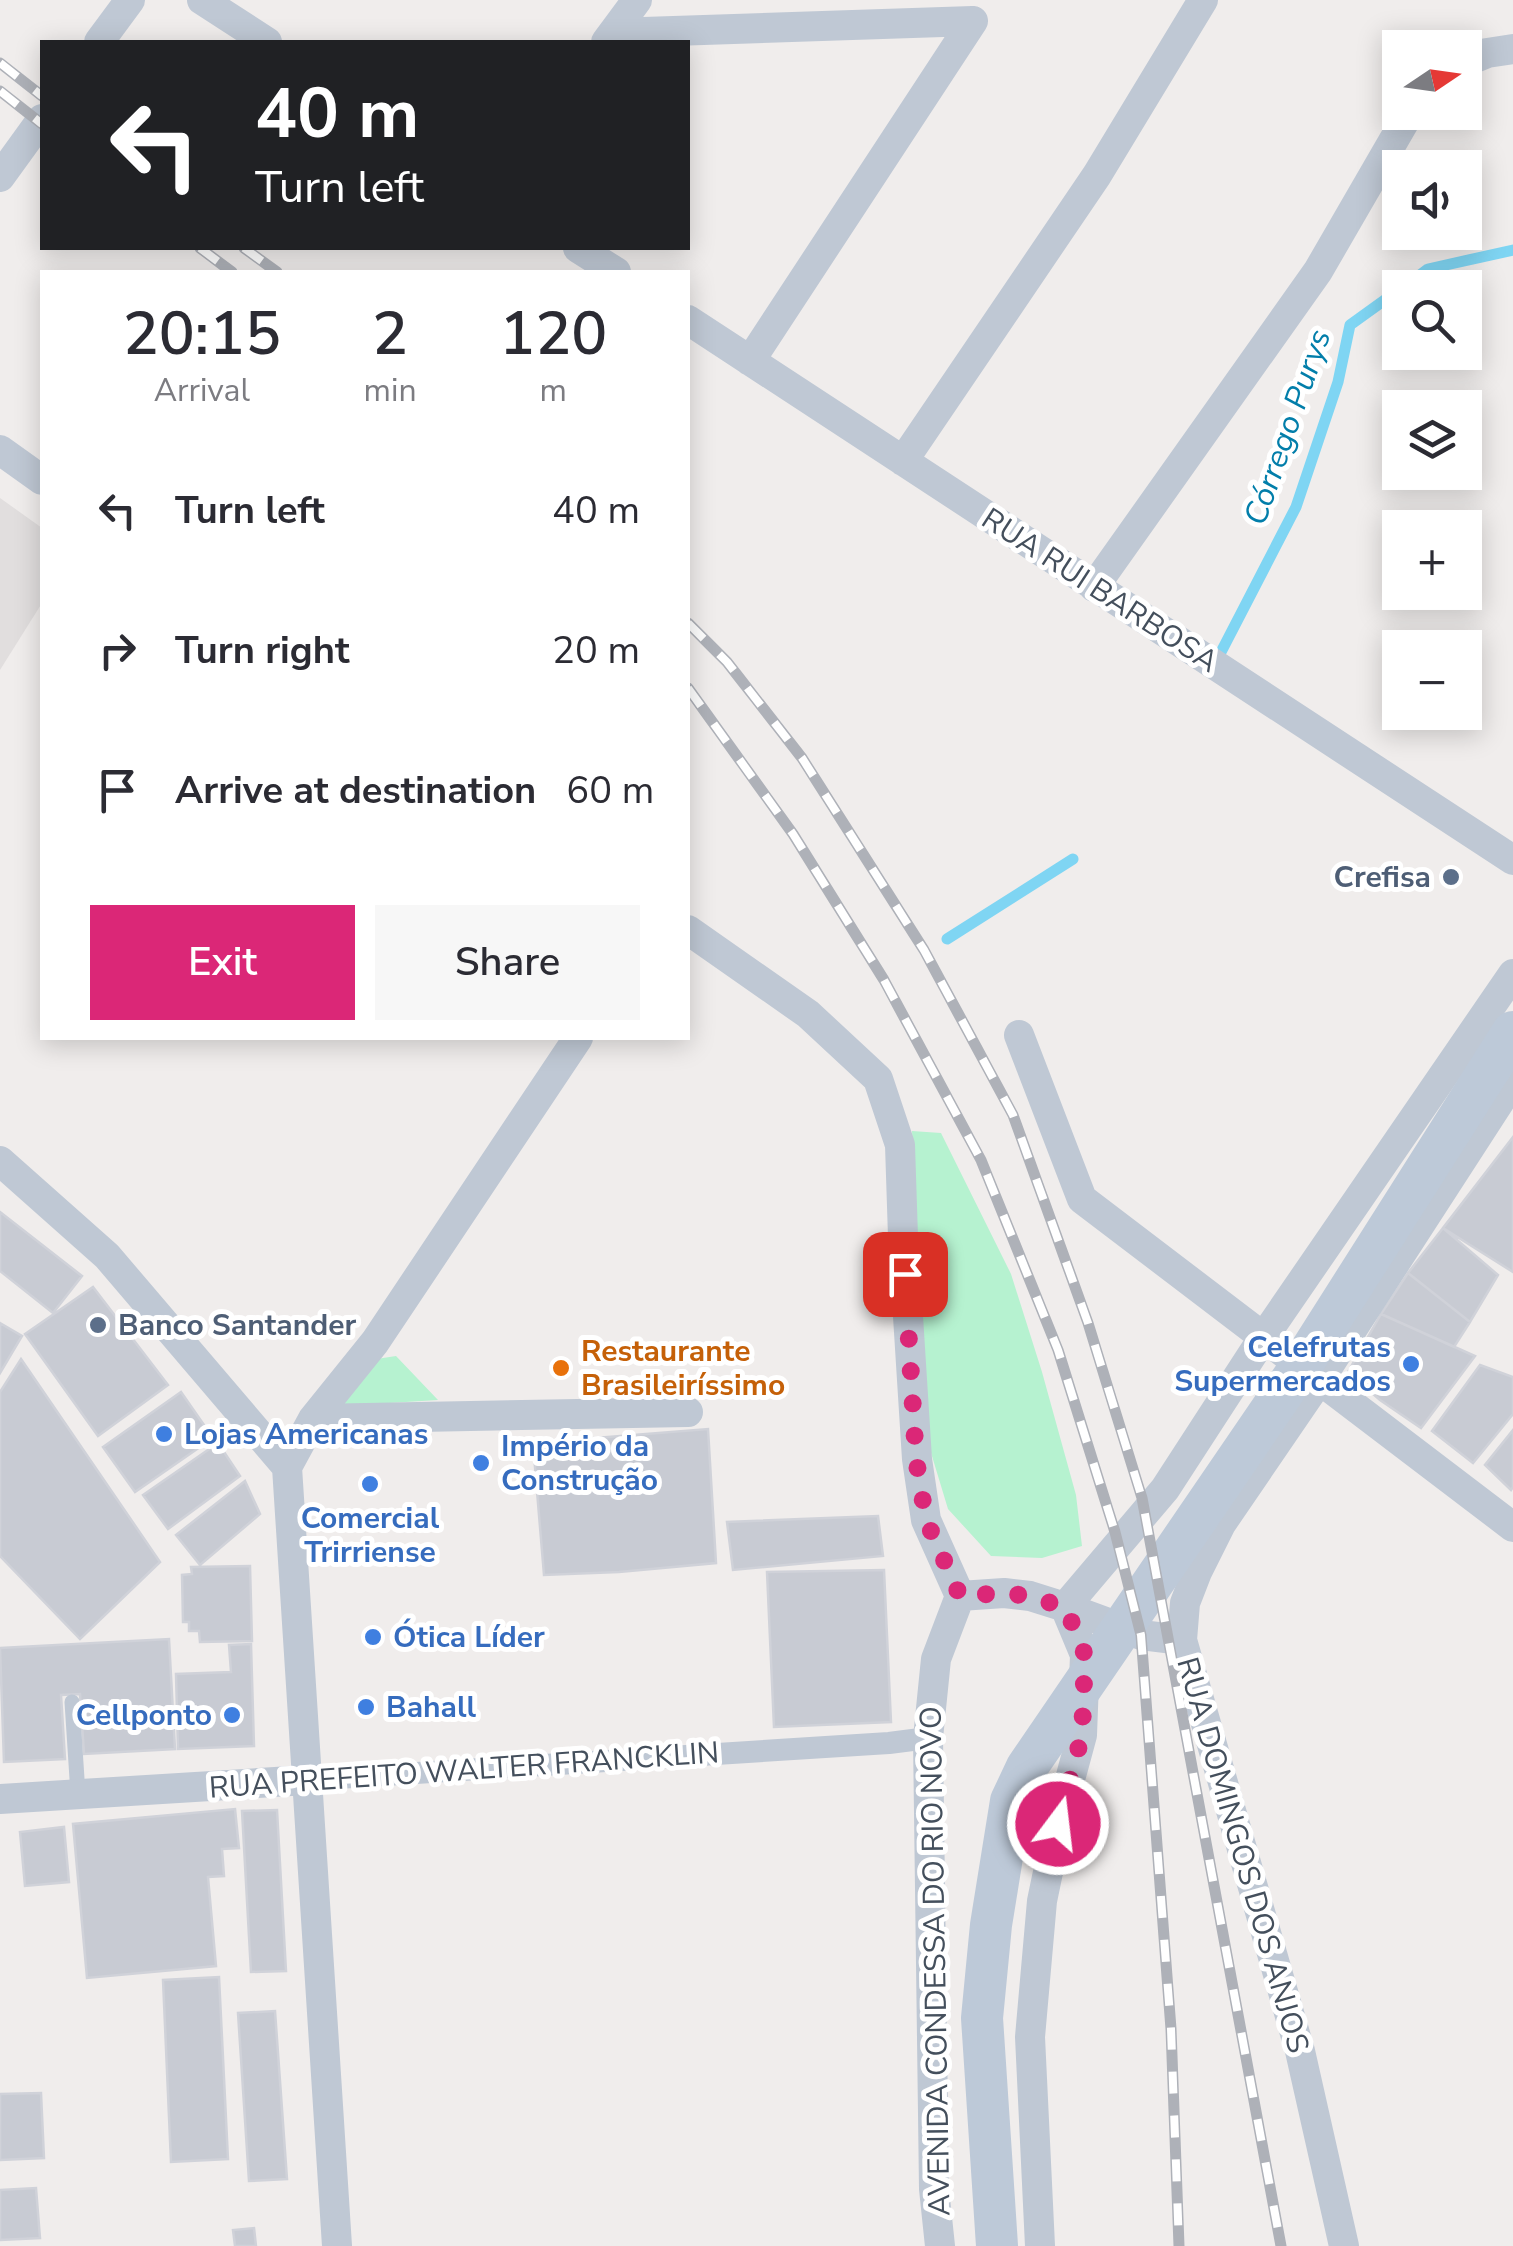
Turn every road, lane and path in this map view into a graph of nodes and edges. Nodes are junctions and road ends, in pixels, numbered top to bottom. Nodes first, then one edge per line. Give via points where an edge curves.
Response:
1 (130, 0) edge
2 (202, 0) edge
3 (637, 0) edge
4 (1204, 0) edge
5 (610, 38) edge
6 (100, 40) edge
7 (264, 40) edge
8 (1513, 49) edge
9 (1482, 56) edge
10 (40, 122) edge
11 (1400, 130) edge
12 (0, 177) edge
13 (581, 250) edge
14 (613, 270) edge
15 (690, 321) edge
16 (750, 361) junction
17 (0, 450) edge
18 (903, 462) junction
19 (40, 479) edge
20 (1094, 587) junction
21 (1513, 860) edge
22 (690, 931) edge
23 (1513, 974) edge
24 (1513, 1032) edge
25 (1019, 1034) dead end
26 (577, 1040) edge
27 (1513, 1081) edge
28 (0, 1161) edge
29 (1263, 1338) junction
30 (1320, 1379) junction
31 (688, 1412) dead end
32 (313, 1419) junction
33 (286, 1468) junction
34 (1513, 1527) edge
35 (960, 1596) junction
36 (1066, 1608) junction
37 (1182, 1640) junction
38 (72, 1702) dead end
39 (928, 1738) junction
40 (307, 1780) junction
41 (78, 1794) junction
42 (0, 1799) edge
43 (336, 2246) edge
44 (940, 2246) edge
45 (997, 2246) edge
46 (1040, 2246) edge
47 (1344, 2246) edge

1 - 6 street
2 - 7 street
3 - 5 street
4 - 18 street via 1097,175
5 - 16 street via 974,22
8 - 9 street
10 - 12 street
11 - 20 street via 1318,271
13 - 14 street
15 - 16 street, RUA RUI BARBOSA
16 - 18 street, RUA RUI BARBOSA
17 - 19 street
18 - 20 street, RUA RUI BARBOSA
20 - 21 street, RUA RUI BARBOSA
22 - 35 street via 808,1014 878,1079 900,1145 916,1459 926,1520
23 - 29 street
24 - 45 main road via 1301,1366 1011,1801 982,2018
25 - 29 street via 1082,1200
26 - 32 street via 375,1342
27 - 30 street, RUA DOMINGOS DOS ANJOS
28 - 33 street via 107,1256
29 - 30 street
29 - 36 street via 1165,1489
30 - 34 street
30 - 37 street, RUA DOMINGOS DOS ANJOS via 1222,1524 1185,1604
31 - 32 street
32 - 33 street
33 - 40 street
35 - 36 street via 1004,1593
35 - 39 street, AVENIDA CONDESSA DO RIO NOVO via 936,1659
36 - 37 street via 1141,1636
36 - 46 street via 1085,1655 1082,1735 1038,1940 1030,2038
37 - 47 street, RUA DOMINGOS DOS ANJOS via 1300,2051
38 - 41 lane
39 - 40 street, RUA PREFEITO WALTER FRANCKLIN
39 - 44 street, AVENIDA CONDESSA DO RIO NOVO
40 - 41 street, RUA PREFEITO WALTER FRANCKLIN
40 - 43 street
41 - 42 street, RUA PREFEITO WALTER FRANCKLIN

